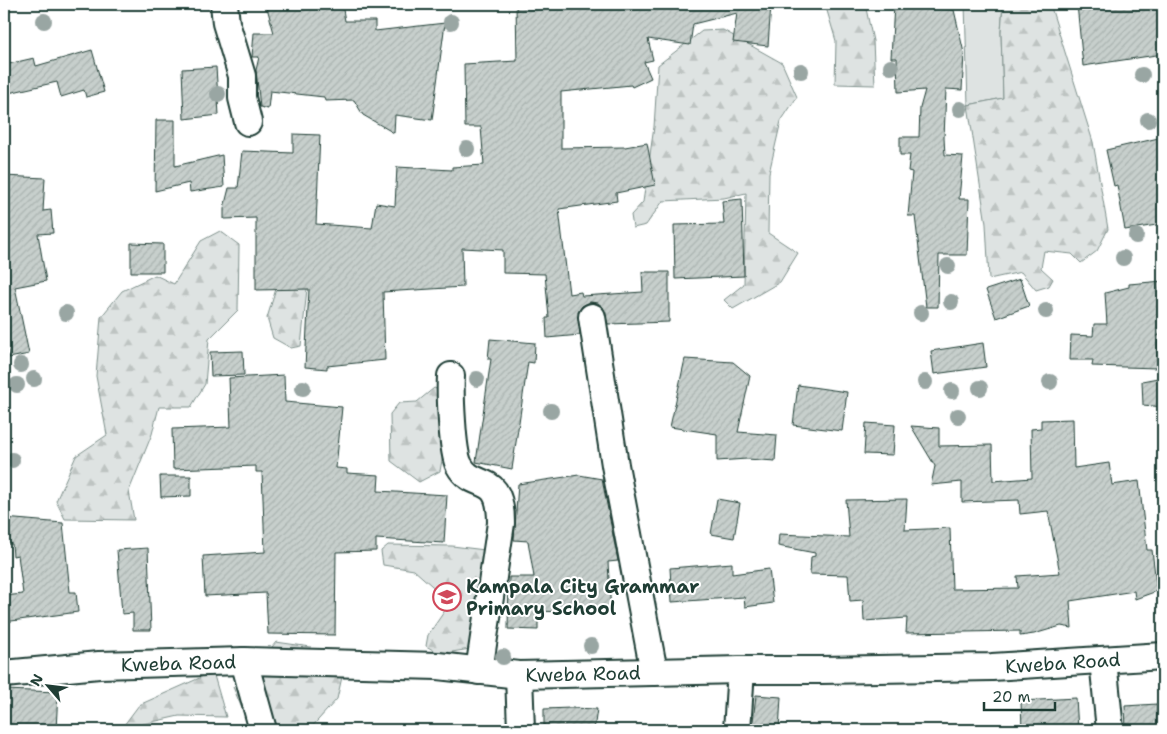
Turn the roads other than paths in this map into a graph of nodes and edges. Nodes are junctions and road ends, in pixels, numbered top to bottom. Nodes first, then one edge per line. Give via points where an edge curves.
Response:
1 (224, 4) edge
2 (248, 122) dead end
3 (592, 318) dead end
4 (450, 376) dead end
5 (1163, 656) edge
6 (1103, 660) junction
7 (244, 661) junction
8 (741, 670) junction
9 (479, 671) junction
10 (654, 672) junction
11 (4, 674) edge
12 (519, 675) junction
13 (263, 730) edge
14 (521, 730) edge
15 (737, 730) edge
16 (1110, 730) edge

1 - 2 street via 226,23 242,76 242,98
3 - 10 street via 615,464
4 - 9 street via 457,458 465,472 491,487 501,507
5 - 6 street, Kweba Road
6 - 8 street, Kweba Road via 992,667
6 - 16 street
7 - 9 street, Kweba Road via 381,663
7 - 11 street, Kweba Road via 100,665
7 - 13 street
8 - 10 street, Kweba Road
8 - 15 street
9 - 12 street, Kweba Road
10 - 12 street, Kweba Road
12 - 14 street

